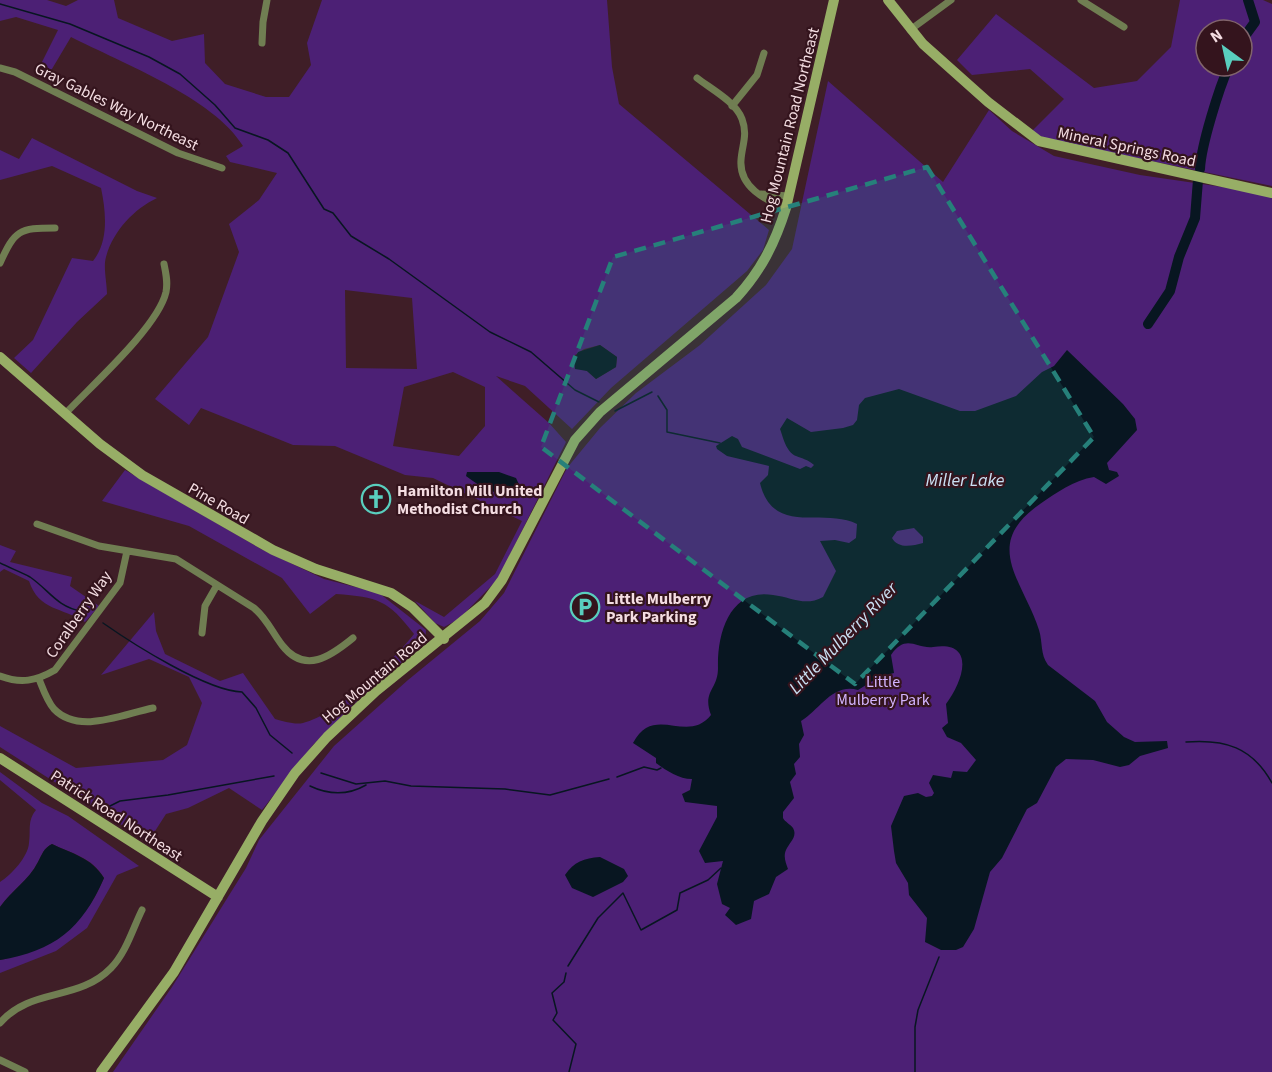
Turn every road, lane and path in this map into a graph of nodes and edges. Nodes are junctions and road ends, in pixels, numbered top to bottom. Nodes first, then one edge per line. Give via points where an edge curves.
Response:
1 (267, 0) edge
2 (834, 0) edge
3 (888, 0) edge
4 (951, 0) edge
5 (1080, 0) edge
6 (1124, 27) dead end
7 (910, 30) junction
8 (262, 43) dead end
9 (764, 53) dead end
10 (0, 68) edge
11 (697, 78) dead end
12 (732, 106) junction
13 (222, 168) dead end
14 (1272, 193) edge
15 (761, 194) junction
16 (788, 196) junction
17 (786, 208) junction
18 (55, 228) dead end
19 (0, 263) edge
20 (164, 264) dead end
21 (0, 357) edge
22 (612, 402) joint
23 (65, 414) junction
24 (37, 524) dead end
25 (127, 551) junction
26 (217, 585) junction
27 (202, 633) dead end
28 (353, 638) dead end
29 (444, 639) junction
30 (0, 676) edge
31 (39, 679) junction
32 (153, 708) dead end
33 (0, 758) edge
34 (218, 897) junction
35 (142, 910) dead end
36 (0, 1023) edge
37 (0, 1060) edge
38 (26, 1072) edge
39 (101, 1072) edge

1 - 8 street
2 - 16 street, Hog Mountain Road Northeast
3 - 7 street, Mineral Springs Road
4 - 7 street
5 - 6 street
7 - 14 street, Mineral Springs Road via 988,102 1040,141
9 - 12 street via 757,75
10 - 13 street, Gray Gables Way Northeast via 178,153
11 - 12 street
12 - 15 street via 741,116 746,132 742,176 749,187
15 - 16 street
15 - 17 street
16 - 17 street, Hog Mountain Road Northeast
17 - 22 street, Hog Mountain Road Northeast via 756,276 736,298
18 - 19 street via 18,232
20 - 23 street via 168,283 156,315
21 - 23 street, Pine Road
22 - 29 street, Hog Mountain Road via 575,440 502,580 485,603
23 - 29 street, Pine Road via 100,444 164,488 273,550 316,569 391,593 412,607
24 - 25 street via 99,546
25 - 26 street via 176,559
25 - 31 street, Coralberry Way via 120,583 55,670
26 - 27 street via 205,606
26 - 28 street via 265,618 292,656 320,660 332,656
29 - 34 street, Hog Mountain Road via 376,692 327,737 277,798
30 - 31 street, Coralberry Way via 19,681
31 - 32 street via 53,708 66,718 88,723
33 - 34 street, Patrick Road Northeast
34 - 39 street, Hog Mountain Road via 168,981
35 - 36 street via 122,952 98,979 81,989 29,1000
37 - 38 street

